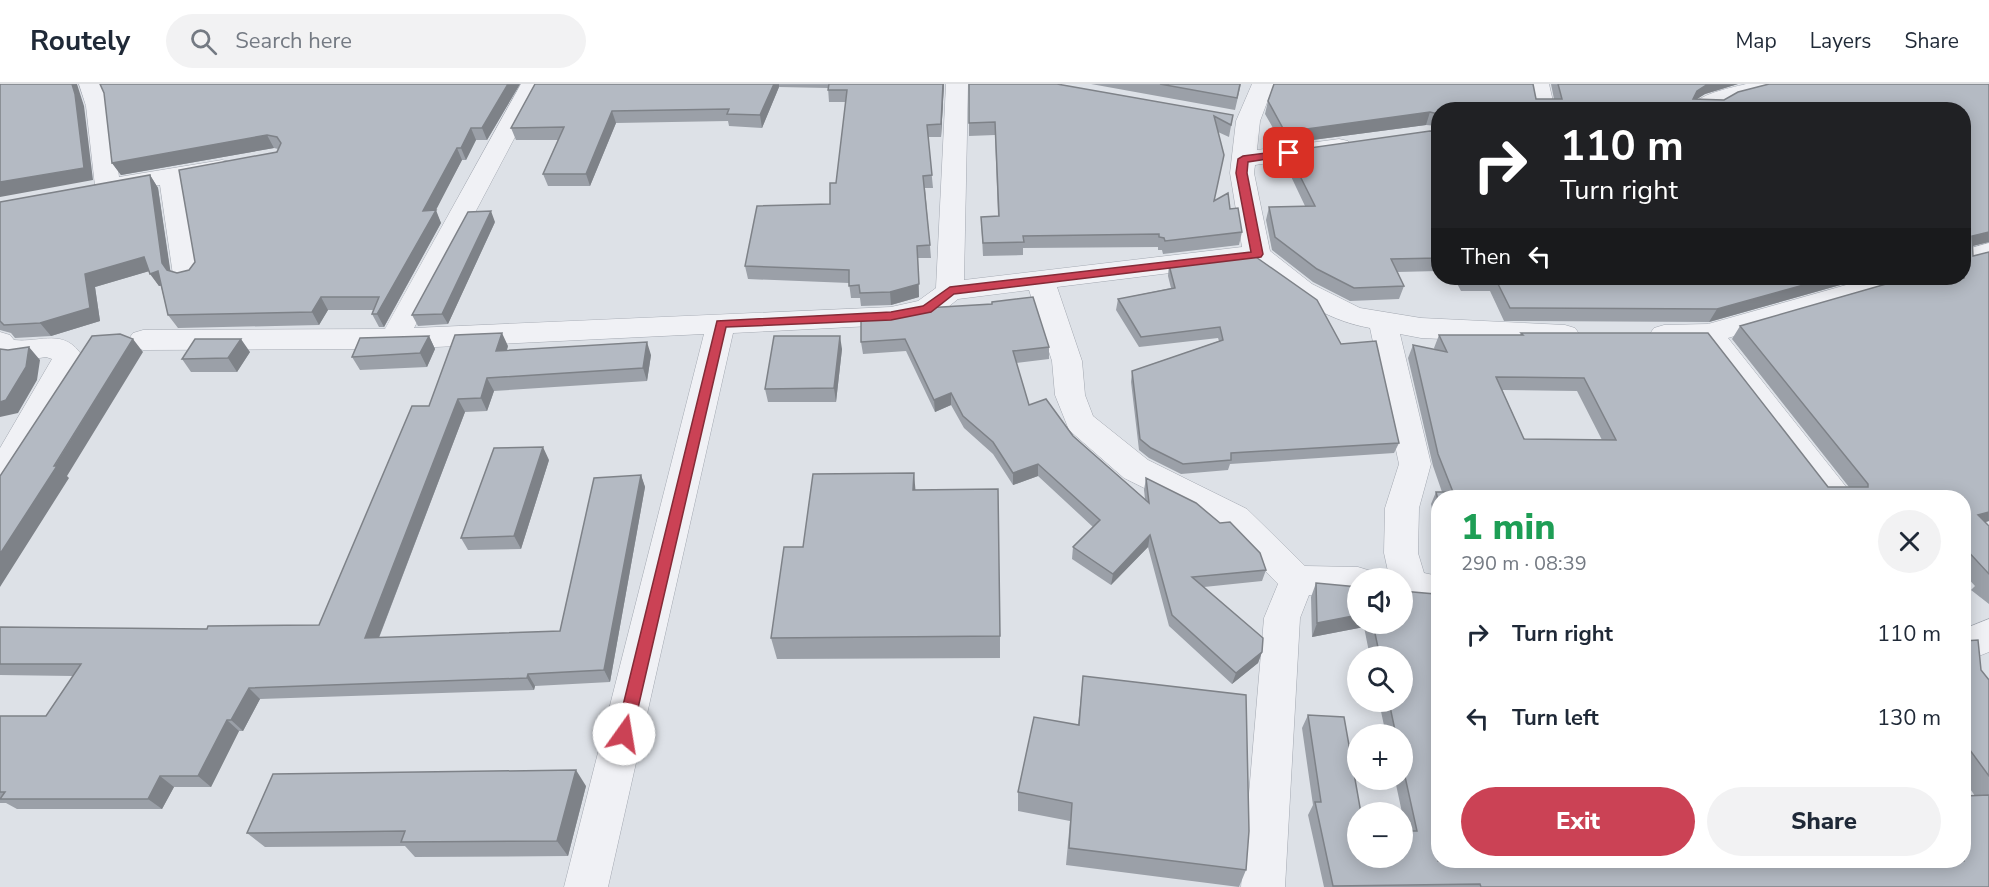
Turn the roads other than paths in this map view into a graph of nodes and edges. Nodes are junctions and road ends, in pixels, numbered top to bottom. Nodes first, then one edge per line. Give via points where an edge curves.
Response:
1 (90, 84) edge
2 (532, 84) edge
3 (957, 84) edge
4 (1263, 84) edge
5 (1538, 84) edge
6 (1773, 84) edge
7 (1542, 102) edge
8 (1713, 102) edge
9 (1357, 144) edge
10 (1243, 159) junction
11 (240, 164) edge
12 (171, 176) junction
13 (1989, 251) edge
14 (1257, 254) junction
15 (1971, 257) edge
16 (187, 275) edge
17 (1043, 279) junction
18 (1876, 285) edge
19 (950, 291) junction
20 (1383, 322) junction
21 (721, 324) junction
22 (1709, 334) junction
23 (1590, 335) edge
24 (1638, 335) edge
25 (394, 339) junction
26 (143, 340) dead end
27 (0, 342) edge
28 (0, 476) edge
29 (1832, 490) edge
30 (1347, 580) edge
31 (1297, 581) junction
32 (1417, 587) edge
33 (1989, 635) edge
34 (1971, 643) edge
35 (586, 887) edge
36 (1263, 887) edge

1 - 12 street via 98,106 97,188
2 - 25 street
3 - 19 street
4 - 10 street via 1236,119
5 - 7 street
6 - 8 street
9 - 10 street
10 - 14 street via 1242,173
11 - 12 street
12 - 16 street
13 - 15 street
14 - 17 street
14 - 20 street via 1302,290 1353,316
17 - 19 street
17 - 31 street via 1043,291 1059,332 1070,395 1080,422 1136,470 1235,518
18 - 22 street
19 - 21 street via 927,309 891,316
20 - 23 street via 1421,328
20 - 32 street via 1415,464 1402,508 1401,553
21 - 25 street
21 - 35 street
22 - 24 street
22 - 29 street
25 - 26 street
27 - 28 street via 10,352 53,345 68,357
30 - 31 street
31 - 36 street via 1282,618
33 - 34 street

